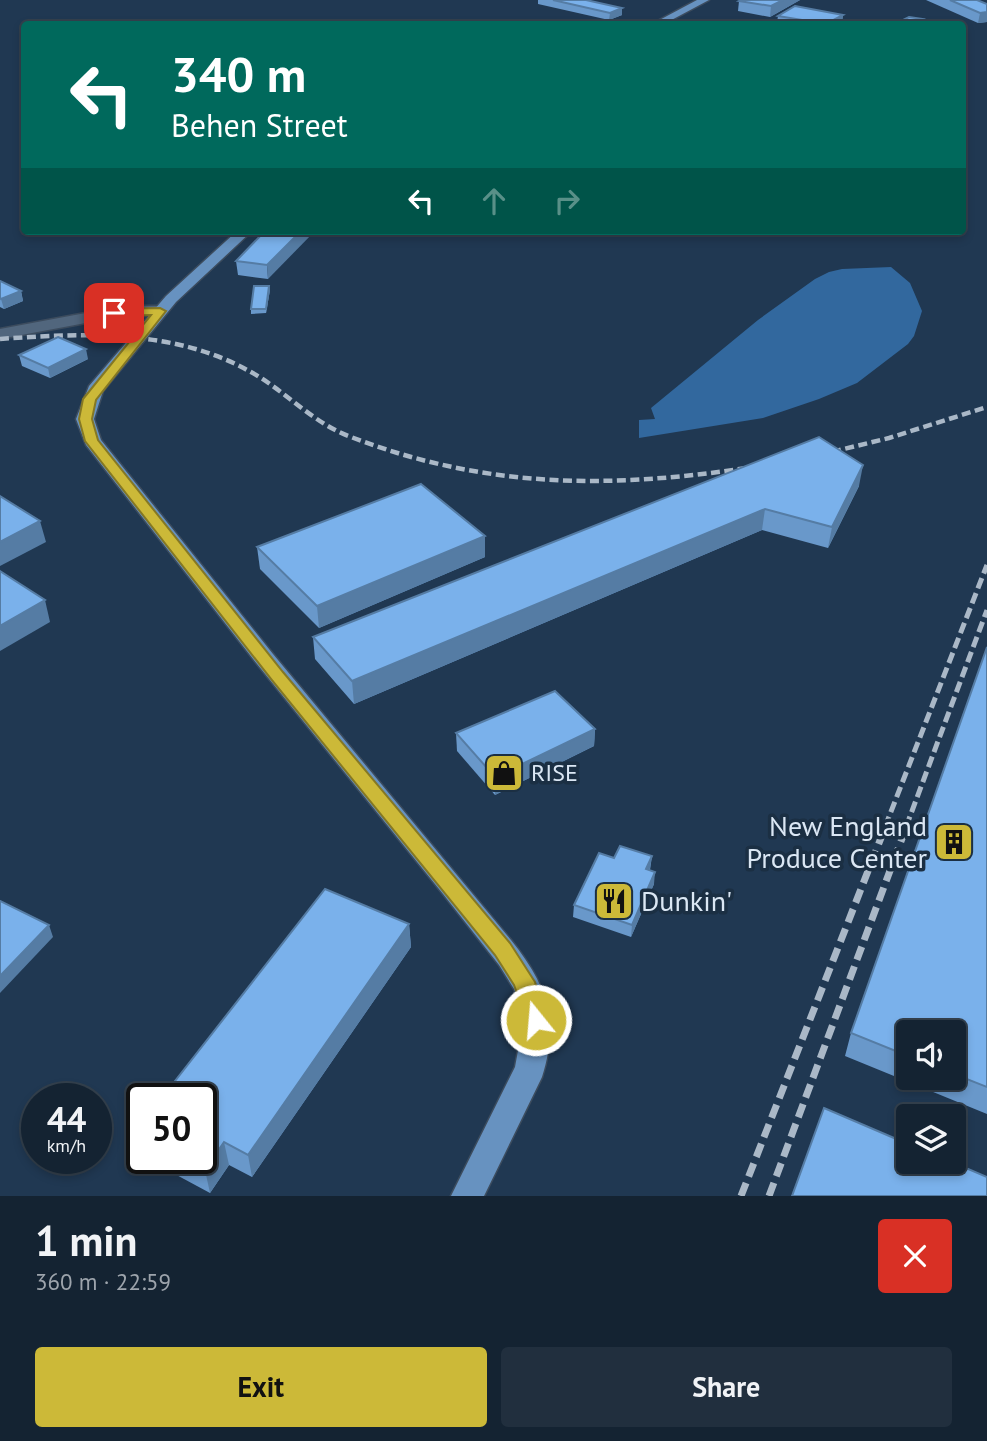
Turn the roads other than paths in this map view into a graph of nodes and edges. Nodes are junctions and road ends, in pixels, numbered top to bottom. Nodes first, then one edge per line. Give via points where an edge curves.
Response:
1 (704, 0) edge
2 (663, 21) edge
3 (241, 235) edge
4 (160, 311) junction
5 (0, 334) edge
6 (467, 1196) edge

1 - 2 main road
3 - 4 main road
4 - 5 street via 123,311
4 - 6 main road via 90,399 85,419 92,441 277,676 461,896 515,966 532,999 538,1038 527,1077

